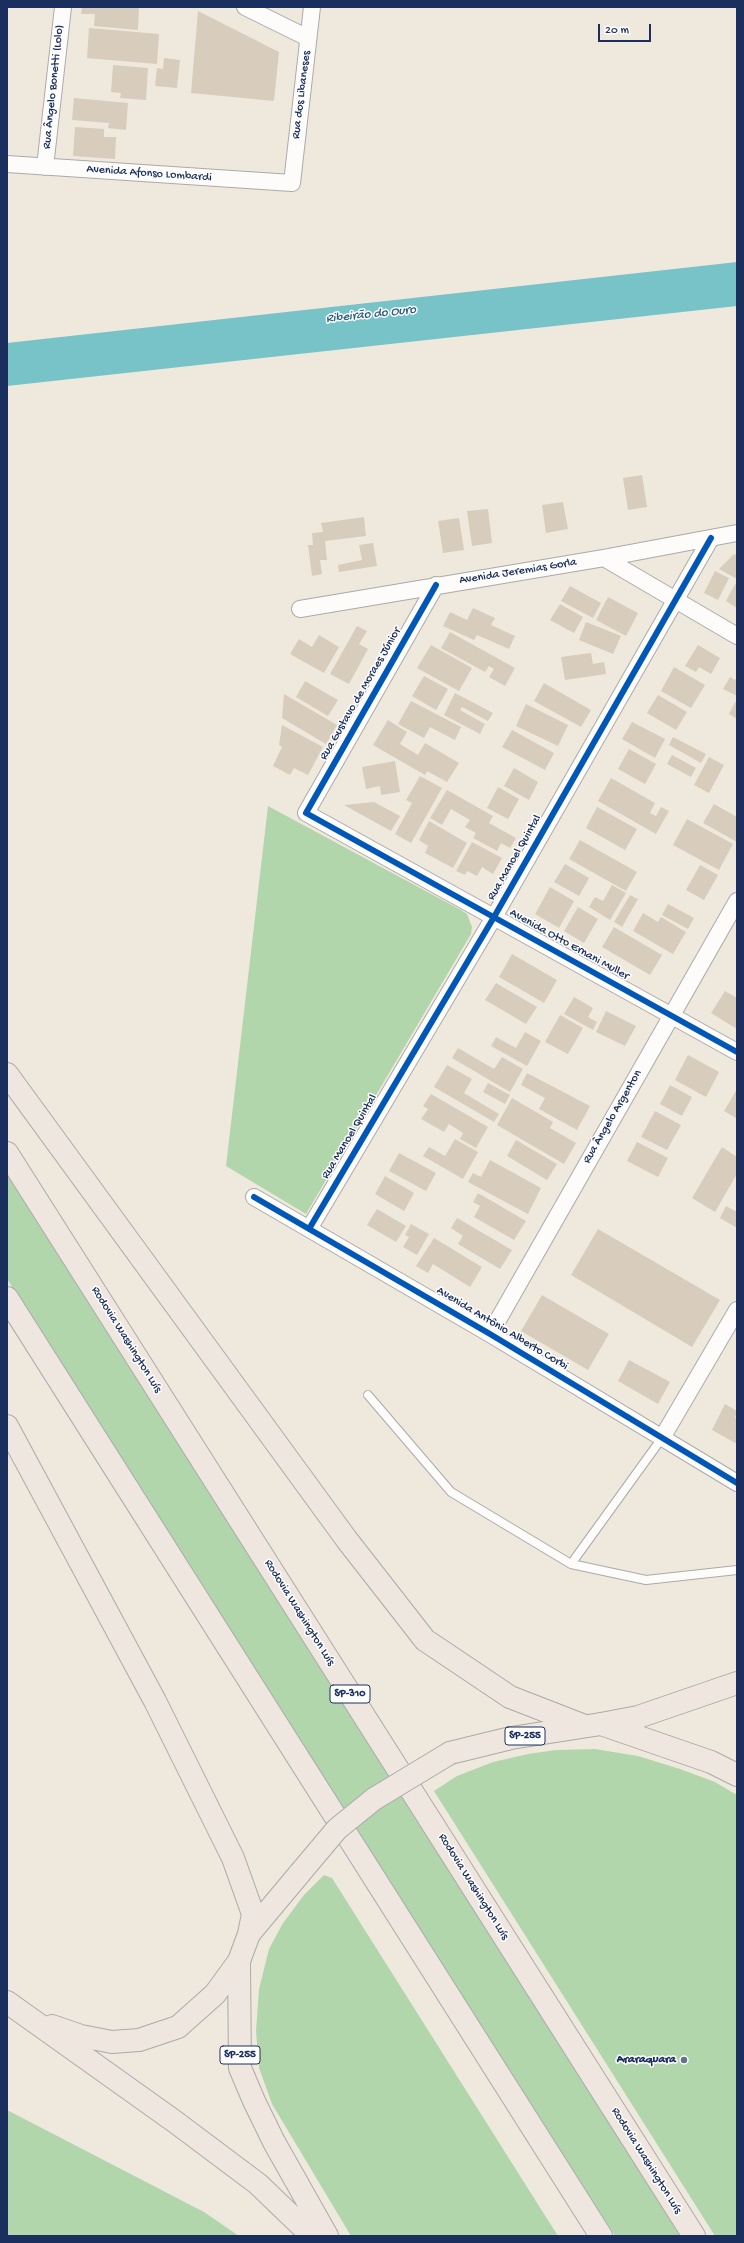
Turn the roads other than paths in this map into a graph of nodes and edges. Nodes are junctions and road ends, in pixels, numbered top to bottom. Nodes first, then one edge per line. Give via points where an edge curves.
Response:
1 (63, 7) edge
2 (245, 7) edge
3 (312, 7) edge
4 (308, 38) junction
5 (7, 164) edge
6 (45, 167) junction
7 (292, 183) joint
8 (737, 533) edge
9 (711, 538) junction
10 (604, 558) junction
11 (436, 585) junction
12 (674, 600) junction
13 (300, 609) dead end
14 (737, 636) edge
15 (306, 813) joint
16 (737, 901) edge
17 (494, 916) junction
18 (672, 1015) junction
19 (737, 1052) edge
20 (7, 1074) edge
21 (7, 1153) edge
22 (254, 1197) dead end
23 (309, 1229) junction
24 (7, 1298) edge
25 (737, 1310) edge
26 (490, 1334) junction
27 (368, 1395) dead end
28 (7, 1426) edge
29 (662, 1438) junction
30 (737, 1483) edge
31 (571, 1564) junction
32 (737, 1570) edge
33 (737, 1683) edge
34 (592, 1724) junction
35 (737, 1775) edge
36 (249, 1934) junction
37 (240, 1961) junction
38 (7, 2002) edge
39 (26, 2016) junction
40 (312, 2236) edge
41 (327, 2236) edge
42 (601, 2236) edge
43 (694, 2236) edge

1 - 6 street, Rua Ângelo Bonetti (Lolo)
2 - 4 street
3 - 4 street, Rua dos Libaneses
4 - 7 street, Rua dos Libaneses
5 - 6 street, Avenida Afonso Lombardi
6 - 7 street, Avenida Afonso Lombardi
8 - 9 street, Avenida Jeremias Gorla
9 - 10 street, Avenida Jeremias Gorla
9 - 12 street, Rua Manoel Quintal
10 - 11 street, Avenida Jeremias Gorla
10 - 12 street
11 - 13 street, Avenida Jeremias Gorla
11 - 15 street, Rua Gustavo de Moraes Júnior
12 - 14 street
12 - 17 street, Rua Manoel Quintal
15 - 17 street, Avenida Otto Ernani Muller
16 - 18 street, Rua Ângelo Argenton
17 - 18 street, Avenida Otto Ernani Muller
17 - 23 street, Rua Manoel Quintal
18 - 19 street, Avenida Otto Ernani Muller
18 - 26 street, Rua Ângelo Argenton
20 - 34 main road via 347,1540 425,1640 510,1697
21 - 43 main road, Rodovia Washington Luís / SP-310
22 - 23 street, Avenida Antônio Alberto Corbi
23 - 26 street, Avenida Antônio Alberto Corbi
24 - 42 main road
25 - 29 street
26 - 29 street, Avenida Antônio Alberto Corbi
27 - 31 lane via 451,1492
28 - 36 main road via 155,1701 233,1858 253,1914
29 - 30 street, Avenida Antônio Alberto Corbi
29 - 31 lane
31 - 32 lane via 646,1580
33 - 34 main road via 638,1717
34 - 35 main road, SP-255 via 711,1762
34 - 36 main road, SP-255, bridge via 511,1738 450,1753 420,1770 368,1804 337,1829
36 - 37 main road, SP-255
37 - 39 main road, SP-255 via 215,1994 178,2027 139,2040 112,2042 81,2036
37 - 41 main road, SP-255 via 240,2068 274,2142
38 - 39 main road, SP-255
39 - 40 main road, SP-255 via 258,2184

